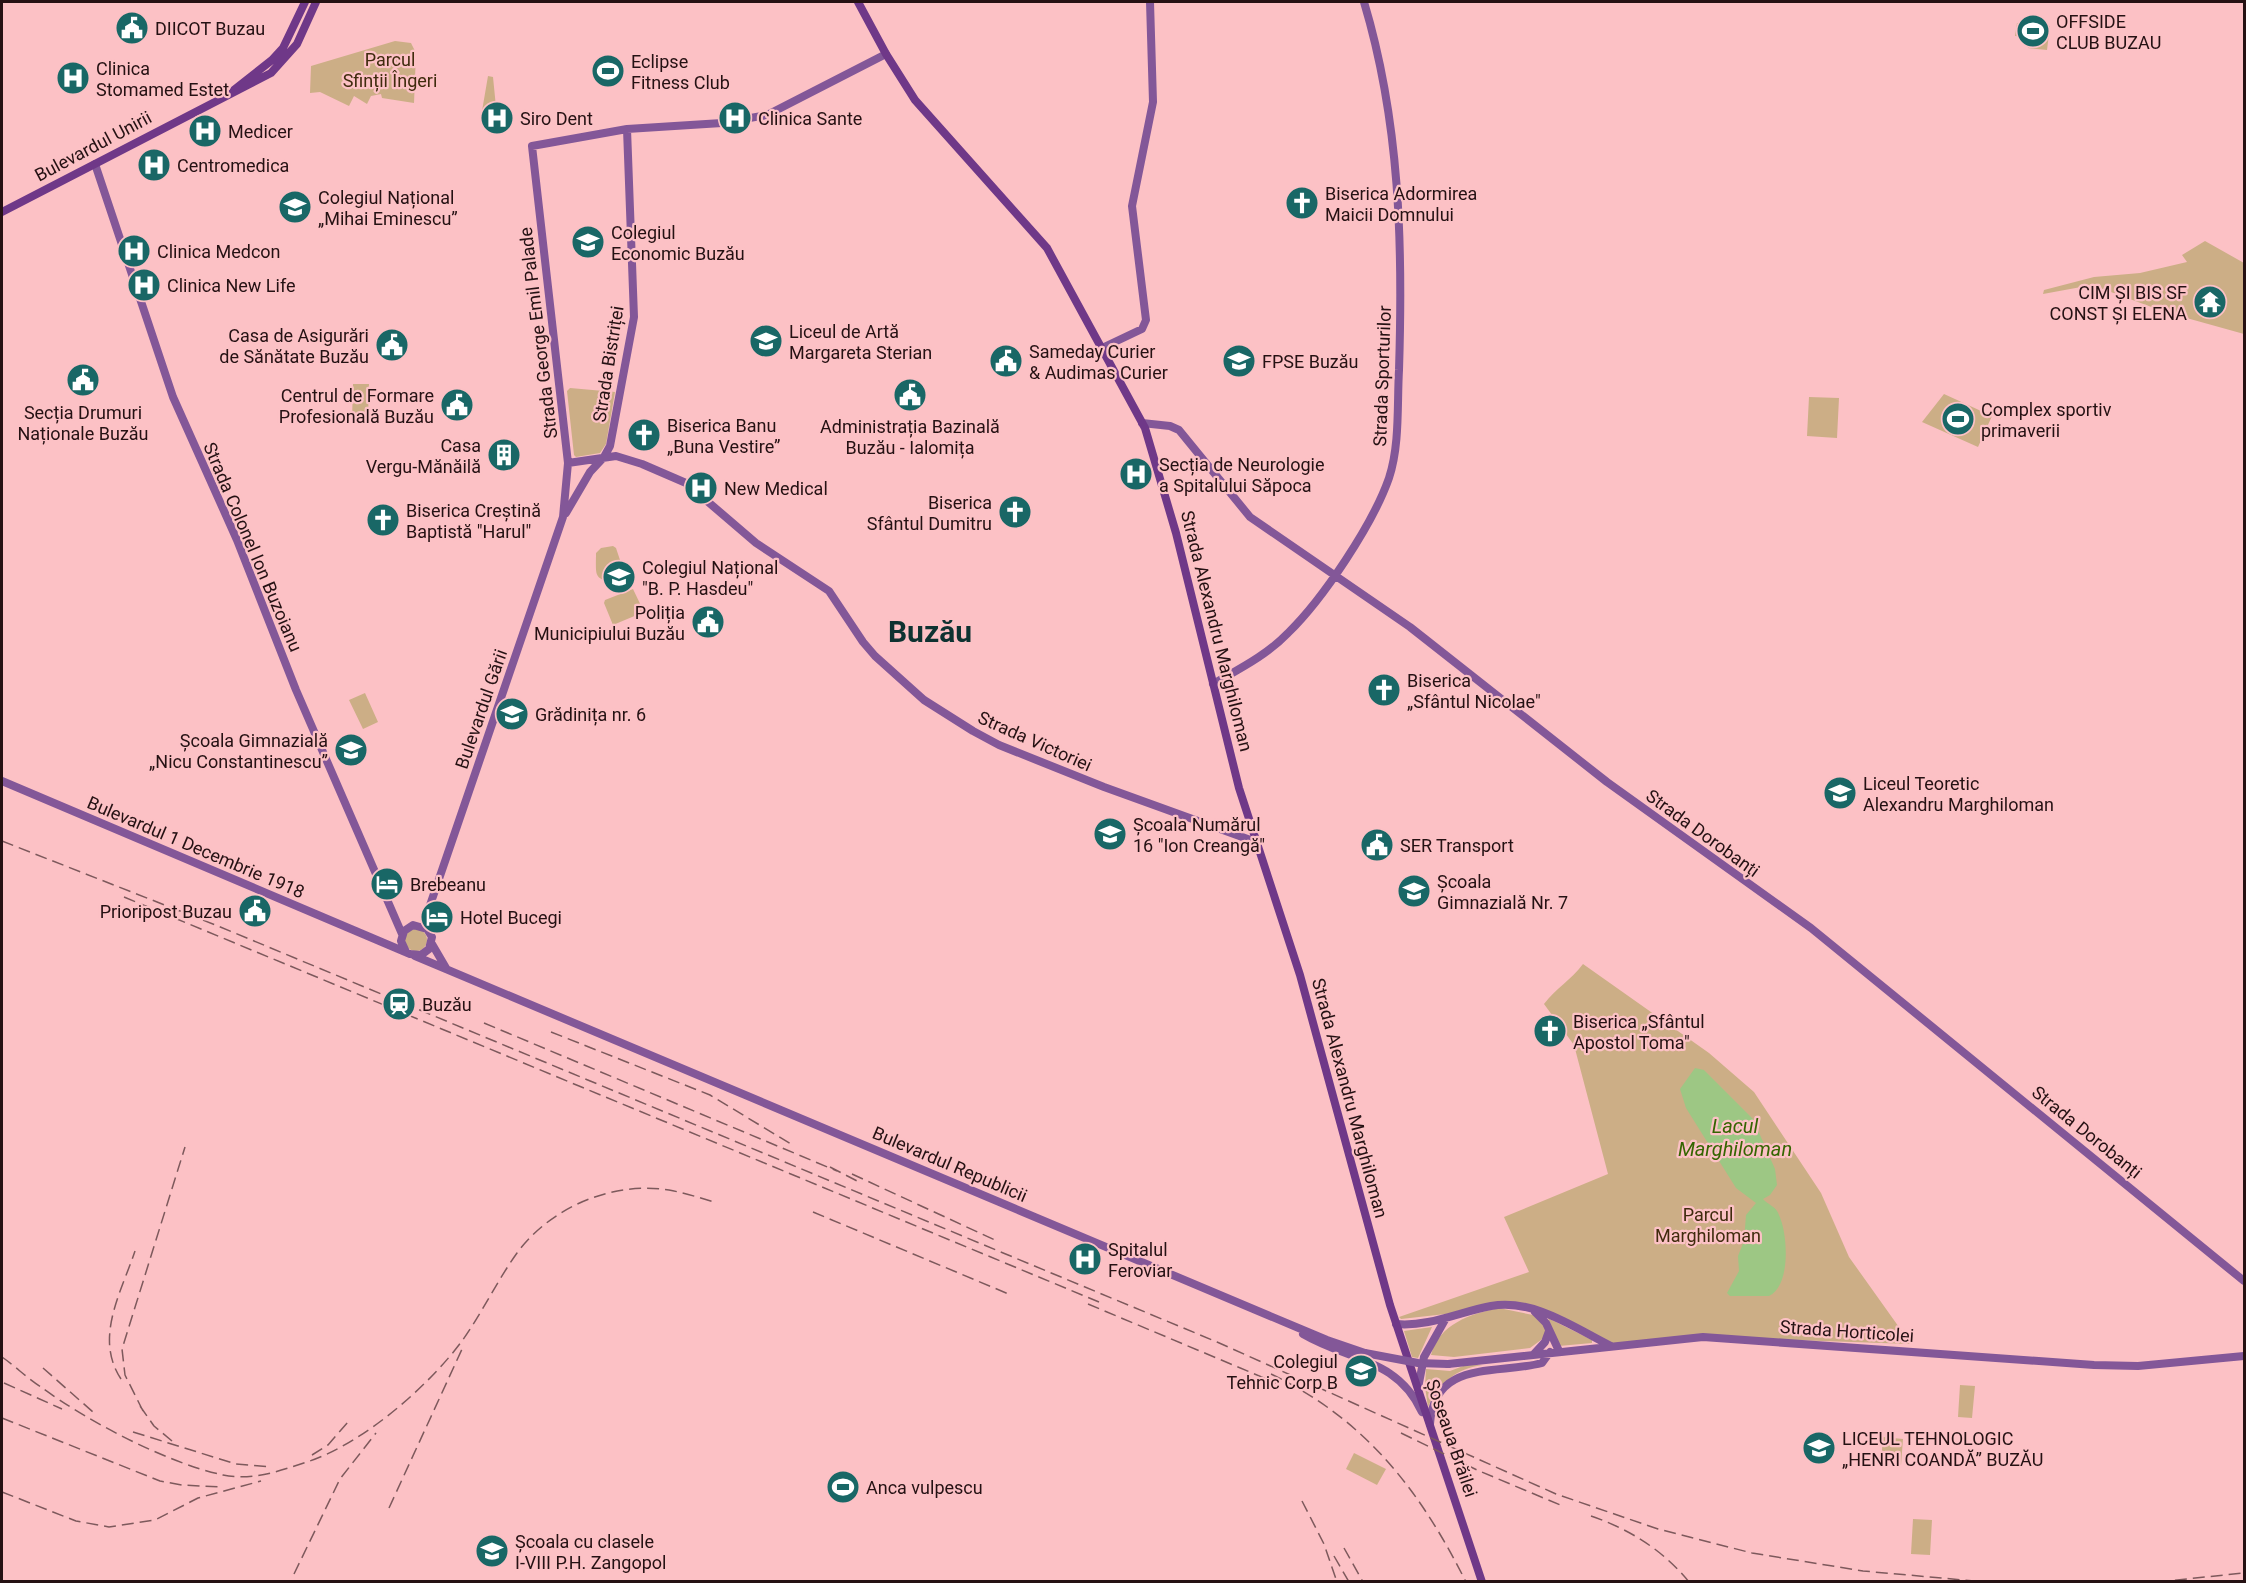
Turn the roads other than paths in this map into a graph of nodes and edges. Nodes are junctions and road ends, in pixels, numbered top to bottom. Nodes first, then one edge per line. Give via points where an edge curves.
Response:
1 (305, 2) edge
2 (316, 2) edge
3 (858, 2) edge
4 (1150, 2) edge
5 (1364, 2) edge
6 (286, 43) junction
7 (886, 54) junction
8 (286, 60) junction
9 (232, 92) junction
10 (627, 129) junction
11 (95, 164) junction
12 (2, 212) edge
13 (1102, 348) junction
14 (1142, 423) junction
15 (604, 457) junction
16 (568, 463) junction
17 (564, 517) junction
18 (1335, 573) junction
19 (1213, 684) junction
20 (2, 781) edge
21 (1256, 842) junction
22 (428, 911) junction
23 (417, 925) junction
24 (427, 929) junction
25 (402, 936) junction
26 (378, 941) junction
27 (432, 944) junction
28 (406, 952) junction
29 (415, 956) junction
30 (446, 968) junction
31 (2244, 1281) edge
32 (1390, 1305) joint
33 (1531, 1309) junction
34 (1446, 1318) junction
35 (1285, 1322) junction
36 (1396, 1324) junction
37 (1549, 1331) junction
38 (1587, 1334) junction
39 (1613, 1346) junction
40 (1593, 1348) junction
41 (1559, 1351) junction
42 (1550, 1352) junction
43 (1534, 1354) junction
44 (2244, 1356) edge
45 (1448, 1364) joint
46 (1417, 1389) junction
47 (1430, 1428) junction
48 (1482, 1581) edge

1 - 6 main road, Bulevardul Unirii
2 - 8 main road, Bulevardul Unirii via 303,36
3 - 7 main road, Strada Alexandru Marghiloman
4 - 13 main road via 1153,102 1132,206 1145,327
5 - 18 main road, Strada Sporturilor via 1384,76 1397,181 1398,393 1389,477 1372,514
6 - 8 main road
6 - 9 main road, Bulevardul Unirii via 272,60
7 - 10 main road via 774,113 757,118
7 - 13 main road, Strada Alexandru Marghiloman via 930,119 1047,248
8 - 9 main road, Bulevardul Unirii via 261,79
9 - 11 main road, Bulevardul Unirii
10 - 15 main road, Strada Bistriței via 634,317 610,446
10 - 16 main road, Strada George Emil Palade via 532,146
11 - 12 main road, Bulevardul Unirii
11 - 25 main road, Strada Colonel Ion Buzoianu via 173,397 240,547 296,690
13 - 14 main road, Strada Alexandru Marghiloman
14 - 18 main road, Strada Dorobanți via 1179,430 1246,513
14 - 19 main road, Strada Alexandru Marghiloman via 1176,533
15 - 16 main road, Strada Victoriei
15 - 17 main road, Strada Bistriței via 590,472
15 - 21 main road, Strada Victoriei via 624,457 686,483 756,543 829,591 863,642 924,700 999,745
16 - 17 main road, Strada George Emil Palade
17 - 22 main road, Bulevardul Gării
18 - 19 main road, Strada Sporturilor via 1288,634 1261,656
18 - 31 main road, Strada Dorobanți via 1607,782 1811,928
19 - 21 main road, Strada Alexandru Marghiloman
20 - 26 main road, Bulevardul 1 Decembrie 1918
21 - 32 main road, Strada Alexandru Marghiloman via 1300,975
22 - 23 main road, Bulevardul Gării
22 - 24 main road, Bulevardul Gării
23 - 24 main road
23 - 25 main road via 410,926
24 - 27 main road
25 - 26 main road
25 - 28 main road
26 - 28 main road, Bulevardul 1 Decembrie 1918
27 - 29 main road via 426,953
27 - 30 main road
28 - 29 main road
29 - 30 main road, Bulevardul Republicii
30 - 35 main road, Bulevardul Republicii
32 - 36 main road, Șoseaua Brăilei
33 - 34 main road via 1502,1305
33 - 37 main road
33 - 38 main road
34 - 36 main road
34 - 46 main road via 1424,1357
35 - 45 main road, Bulevardul Republicii, bridge via 1365,1353
35 - 47 main road via 1318,1342 1394,1374 1412,1393
36 - 46 main road, Șoseaua Brăilei
37 - 41 main road
37 - 43 main road
38 - 39 main road
38 - 40 main road via 1596,1341
39 - 40 main road, Strada Horticolei
39 - 44 main road, Strada Horticolei via 1703,1337 2138,1366
40 - 41 main road, Strada Horticolei
41 - 42 main road, Strada Horticolei
42 - 43 main road, Strada Horticolei
42 - 47 main road via 1542,1364 1465,1374 1451,1381 1435,1399
43 - 45 main road, Strada Horticolei
46 - 47 main road, Șoseaua Brăilei
47 - 48 main road, Șoseaua Brăilei

